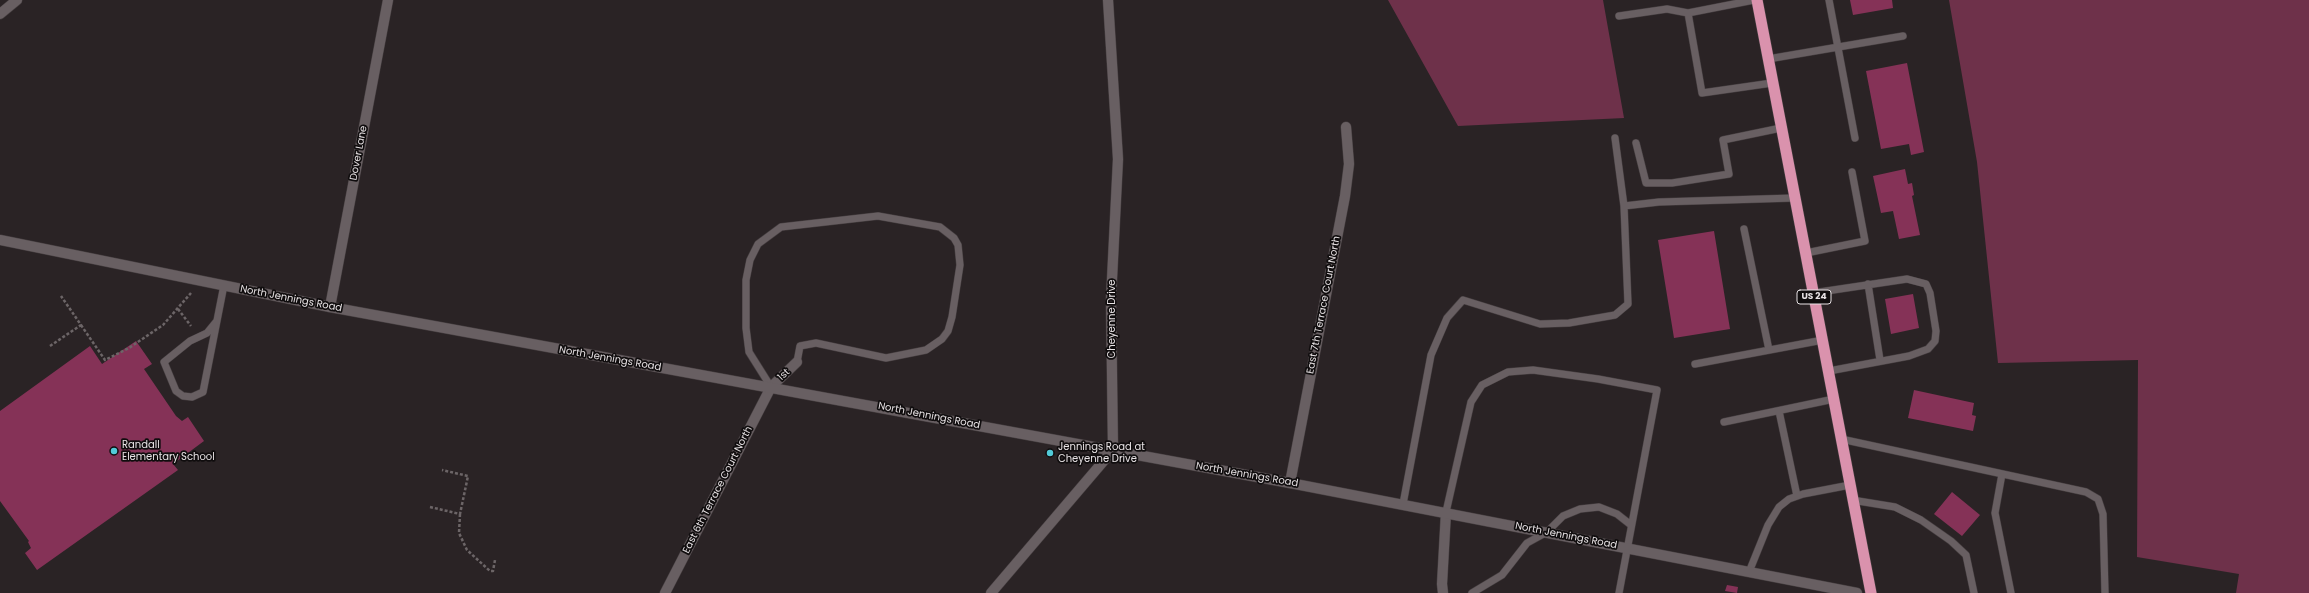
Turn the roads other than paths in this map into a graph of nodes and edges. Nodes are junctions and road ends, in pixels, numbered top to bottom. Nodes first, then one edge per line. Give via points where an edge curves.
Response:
1 (17, 0) edge
2 (388, 0) edge
3 (1108, 0) edge
4 (1755, 0) edge
5 (1829, 0) edge
6 (1688, 13) junction
7 (0, 14) edge
8 (1619, 16) dead end
9 (1903, 36) dead end
10 (1838, 47) junction
11 (1768, 59) junction
12 (1772, 83) junction
13 (1346, 127) dead end
14 (1781, 128) junction
15 (1615, 138) dead end
16 (1854, 138) dead end
17 (1636, 142) dead end
18 (1852, 172) dead end
19 (1794, 198) junction
20 (1624, 206) junction
21 (1744, 229) dead end
22 (0, 240) edge
23 (1806, 253) junction
24 (1868, 284) junction
25 (224, 285) junction
26 (1813, 293) junction
27 (330, 307) junction
28 (216, 322) junction
29 (1823, 340) junction
30 (1768, 350) junction
31 (1880, 360) junction
32 (797, 362) joint
33 (1695, 364) dead end
34 (1829, 371) junction
35 (771, 387) junction
36 (1834, 399) junction
37 (1779, 411) junction
38 (1724, 422) dead end
39 (1841, 439) junction
40 (1113, 450) junction
41 (2002, 474) junction
42 (1290, 482) junction
43 (1850, 485) junction
44 (1797, 496) junction
45 (1852, 500) junction
46 (1403, 504) junction
47 (1446, 512) junction
48 (1631, 525) junction
49 (1547, 532) junction
50 (1627, 548) junction
51 (1749, 572) junction
52 (665, 593) edge
53 (991, 593) edge
54 (1443, 593) edge
55 (1472, 593) edge
56 (1619, 593) edge
57 (1857, 593) edge
58 (1871, 593) edge
59 (1974, 593) edge
60 (2011, 593) edge
61 (2105, 593) edge

1 - 7 street
2 - 27 street, Dover Lane
3 - 40 street, Cheyenne Drive via 1118,159 1111,299
4 - 6 lane
4 - 11 highway, US 24
5 - 10 lane
6 - 8 lane via 1667,9
6 - 12 lane via 1702,94
9 - 10 lane
10 - 11 lane
10 - 16 lane
11 - 12 highway, US 24
12 - 14 highway, US 24
13 - 42 street, East 7th Terrace Court North via 1349,164 1345,196
14 - 17 lane via 1723,140 1729,174 1672,183 1646,183
14 - 19 highway, US 24
15 - 20 lane
18 - 23 lane via 1865,241
19 - 20 lane via 1659,202
19 - 23 highway, US 24
20 - 46 lane via 1628,304 1615,315 1569,323 1540,324 1463,300 1447,318 1431,355
21 - 30 lane
22 - 25 street, North Jennings Road
23 - 26 highway, US 24
24 - 26 lane
24 - 31 lane
24 - 31 lane via 1902,279 1920,281 1928,286 1932,300 1936,331 1932,345 1925,351 1909,356
25 - 27 street, North Jennings Road
25 - 28 lane
26 - 29 highway, US 24
27 - 35 street, North Jennings Road
28 - 28 lane via 203,392 192,397 183,396 176,391 164,362 190,340 207,333
29 - 30 lane
29 - 34 highway, US 24
30 - 33 lane
31 - 34 lane
32 - 35 street, 1st
32 - 35 lane via 800,346 816,343 886,358 926,350 942,340 952,317 960,265 958,245 954,238 940,227 878,216 781,227 758,244 750,260 746,280 746,328 749,352
34 - 36 highway, US 24
35 - 40 street, North Jennings Road
35 - 52 street, East 6th Terrace Court North
36 - 37 lane
36 - 39 highway, US 24
37 - 38 lane
37 - 44 lane
39 - 41 lane
39 - 43 highway, US 24
40 - 42 street, North Jennings Road
40 - 53 street
41 - 60 lane via 1995,513
41 - 61 lane via 2086,492 2098,499 2103,514
42 - 46 street, North Jennings Road
43 - 44 lane
43 - 45 highway, US 24
44 - 51 lane via 1779,507 1768,525
45 - 58 highway, US 24
45 - 59 lane via 1895,507 1921,520 1951,541 1966,555
46 - 47 street, North Jennings Road
47 - 48 lane via 1471,402 1482,385 1508,372 1533,370 1657,390
47 - 49 street, North Jennings Road
47 - 54 street
48 - 49 lane via 1617,514 1599,507 1580,509 1562,516
48 - 50 lane
49 - 50 street, North Jennings Road
49 - 55 lane via 1528,543 1502,575
50 - 51 street, North Jennings Road
50 - 56 lane
51 - 57 street, North Jennings Road

